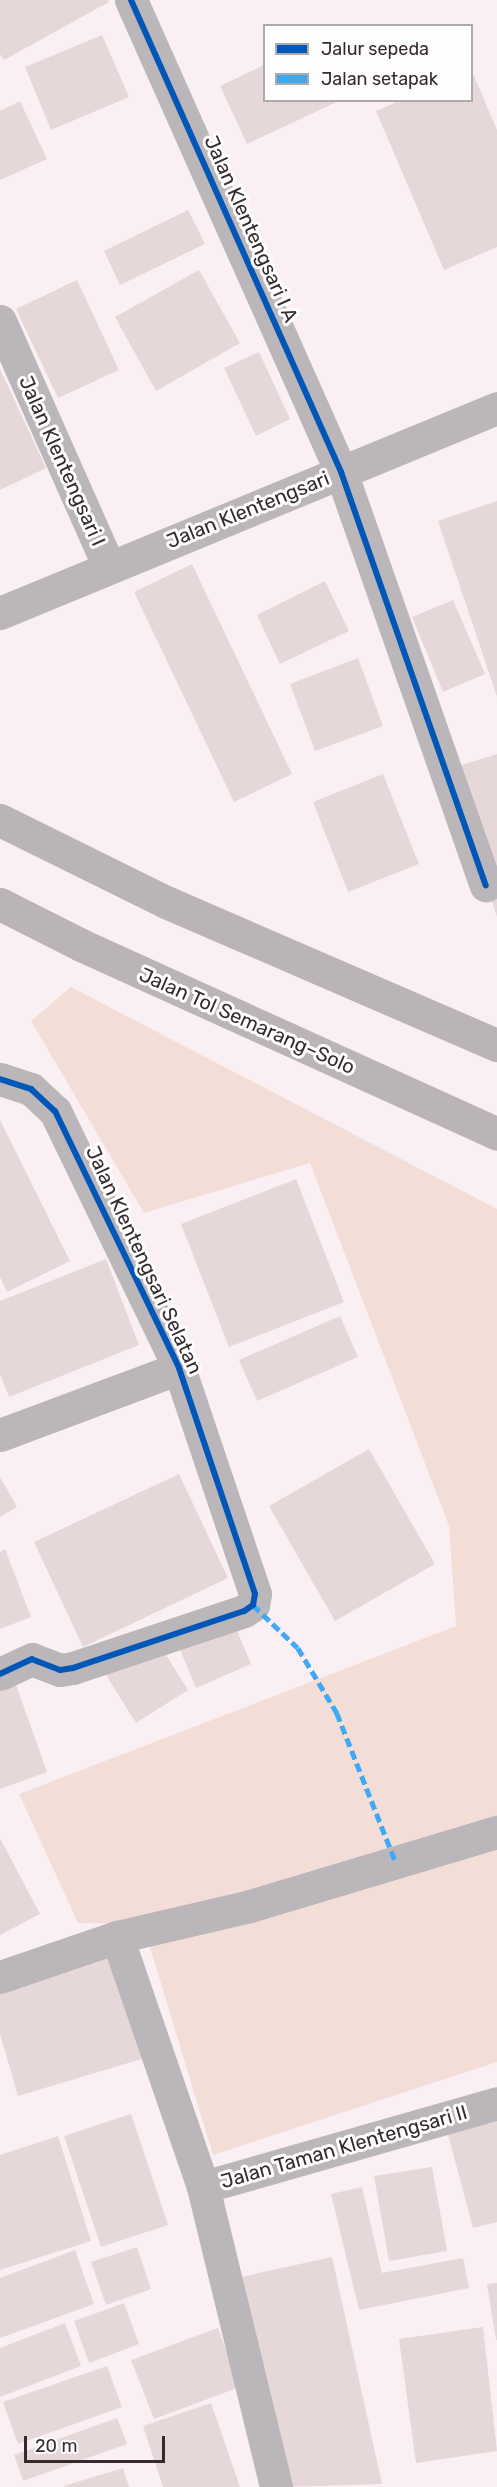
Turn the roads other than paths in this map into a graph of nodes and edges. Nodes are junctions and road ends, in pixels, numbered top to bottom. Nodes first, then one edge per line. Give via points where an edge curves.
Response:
1 (131, 0) edge
2 (0, 321) edge
3 (497, 408) edge
4 (341, 472) junction
5 (109, 567) junction
6 (0, 613) edge
7 (0, 820) edge
8 (486, 885) dead end
9 (0, 904) edge
10 (497, 1045) edge
11 (0, 1079) edge
12 (497, 1134) edge
13 (179, 1368) junction
14 (0, 1435) edge
15 (0, 1674) edge
16 (497, 1832) edge
17 (117, 1937) junction
18 (0, 1977) edge
19 (497, 2103) edge
20 (203, 2187) junction
21 (276, 2487) edge

1 - 4 street, Jalan Klentengsari I A
2 - 5 street, Jalan Klentengsari I
3 - 4 street, Jalan Klentengsari
4 - 5 street, Jalan Klentengsari
4 - 8 street, Jalan Klentengsari I A
5 - 6 street, Jalan Klentengsari
7 - 10 highway via 166,902
9 - 12 highway, Jalan Tol Semarang–Solo via 81,945
11 - 13 street, Jalan Klentengsari Selatan via 31,1089 54,1111
13 - 14 street
13 - 15 street, Jalan Klentengsari Selatan via 255,1586 253,1605 73,1668 60,1670 32,1659
16 - 17 street via 250,1906
17 - 18 street
17 - 20 street, Jalan Taman Klentengsari II
19 - 20 street, Jalan Taman Klentengsari II
20 - 21 street

